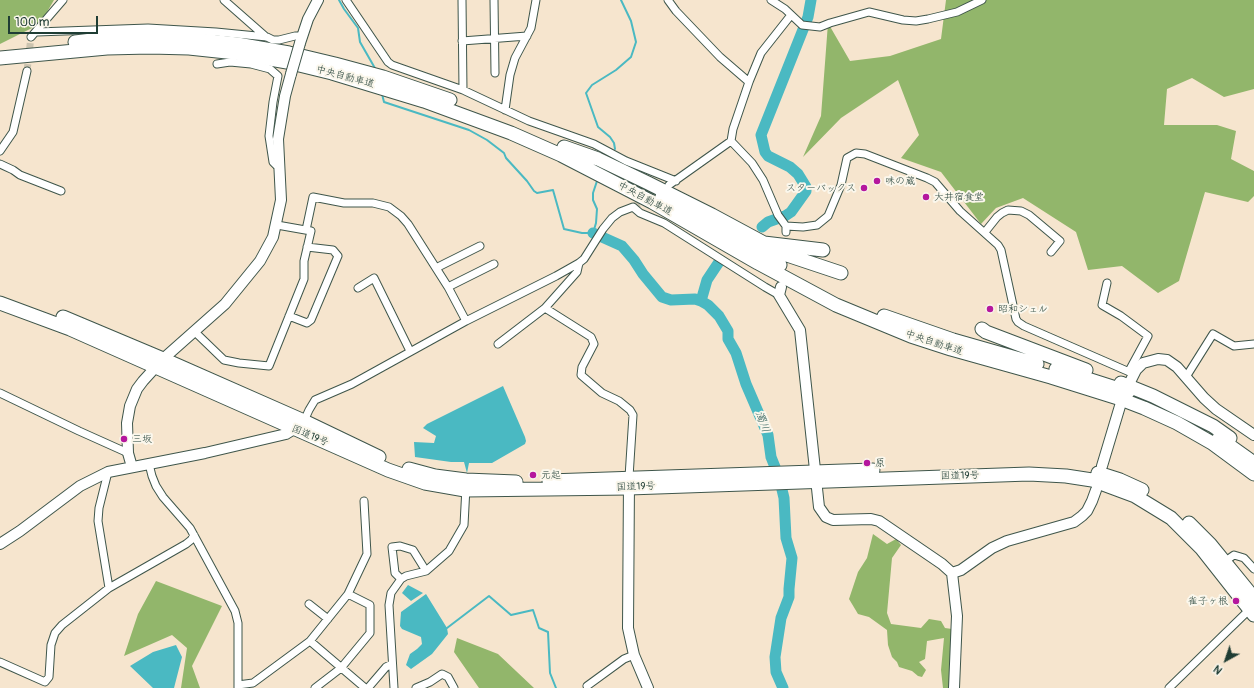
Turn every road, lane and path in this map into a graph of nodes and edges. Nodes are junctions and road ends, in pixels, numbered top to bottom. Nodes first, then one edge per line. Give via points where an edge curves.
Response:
1 (63, 0) edge
2 (224, 0) edge
3 (318, 0) edge
4 (346, 0) edge
5 (462, 0) edge
6 (494, 0) edge
7 (536, 0) edge
8 (668, 0) edge
9 (770, 0) edge
10 (982, 0) edge
11 (791, 15) junction
12 (527, 36) junction
13 (267, 37) junction
14 (495, 38) junction
15 (302, 40) junction
16 (462, 41) junction
17 (0, 50) edge
18 (0, 58) edge
19 (218, 64) dead end
20 (27, 71) tunnel mouth
21 (495, 73) dead end
22 (377, 80) junction
23 (749, 82) junction
24 (463, 90) junction
25 (505, 110) junction
26 (731, 141) junction
27 (564, 147) junction
28 (0, 151) edge
29 (0, 164) edge
30 (279, 166) junction
31 (676, 181) junction
32 (669, 185) tunnel mouth
33 (61, 191) dead end
34 (277, 225) junction
35 (306, 230) junction
36 (985, 232) junction
37 (764, 243) junction
38 (480, 246) dead end
39 (307, 248) junction
40 (823, 250) dead end
41 (1051, 252) dead end
42 (579, 262) junction
43 (494, 264) dead end
44 (436, 268) junction
45 (840, 273) dead end
46 (1107, 283) dead end
47 (448, 287) junction
48 (358, 288) dead end
49 (780, 291) joint
50 (0, 295) edge
51 (0, 304) edge
52 (545, 308) junction
53 (290, 316) junction
54 (466, 321) junction
55 (982, 329) dead end
56 (195, 332) junction
57 (498, 344) dead end
58 (1254, 344) edge
59 (410, 351) junction
60 (158, 363) junction
61 (1131, 376) junction
62 (1186, 377) junction
63 (0, 393) edge
64 (1120, 406) dead end
65 (299, 425) junction
66 (1254, 435) edge
67 (128, 453) junction
68 (1242, 453) junction
69 (1254, 462) edge
70 (149, 464) junction
71 (1102, 466) dead end
72 (132, 467) junction
73 (108, 472) junction
74 (1254, 474) edge
75 (817, 477) junction
76 (629, 483) junction
77 (466, 485) junction
78 (1096, 490) dead end
79 (364, 501) dead end
80 (194, 535) junction
81 (0, 544) edge
82 (1224, 562) junction
83 (1254, 569) edge
84 (426, 570) junction
85 (952, 573) junction
86 (400, 579) junction
87 (109, 588) junction
88 (348, 594) junction
89 (309, 604) dead end
90 (1252, 608) edge
91 (328, 619) junction
92 (310, 641) junction
93 (634, 655) junction
94 (0, 662) edge
95 (392, 664) junction
96 (341, 668) junction
97 (238, 686) edge
98 (254, 686) edge
99 (587, 686) dead end
100 (315, 688) edge
101 (364, 688) edge
102 (368, 688) edge
103 (394, 688) edge
104 (416, 688) edge
105 (454, 688) edge
106 (648, 688) edge
107 (954, 688) edge
108 (1169, 688) edge

1 - 13 street via 34,35 166,29
2 - 13 street
3 - 15 street via 308,19
4 - 24 street via 388,62
5 - 16 street
6 - 14 street
7 - 12 street
8 - 23 street via 720,58
9 - 11 street
10 - 11 street via 957,12 916,21 892,19 869,12 820,27 802,25
11 - 23 street via 761,53
12 - 14 street
12 - 25 street via 515,58
13 - 15 street via 278,40 295,36
14 - 16 street
14 - 21 street
15 - 30 street, bridge via 285,96 278,139
16 - 24 street
17 - 22 highway, 中央自動車道 via 110,38 190,39 290,53
18 - 22 highway, 中央自動車道 via 106,48 189,48 236,53
19 - 30 street via 251,64 270,69 278,76 269,136 273,162
20 - 28 street via 13,132
22 - 27 highway, 中央自動車道 via 471,107
22 - 74 highway, 中央自動車道 via 561,155 652,202 836,305 951,350 1051,376 1144,408 1212,443
23 - 26 street
24 - 25 street
25 - 31 street via 594,144 626,161
26 - 31 street
26 - 36 street via 764,180 786,229 817,225 828,216 848,158 856,153 865,154 932,180 960,211
27 - 37 highway via 598,158
27 - 68 highway, 中央自動車道 via 649,190 796,274 840,296 885,316 953,340 1122,389 1184,417
29 - 33 street
30 - 34 street via 281,200
31 - 32 street
34 - 35 street
34 - 56 street via 260,261 225,304
35 - 39 street via 311,231
35 - 44 street via 313,197 344,203 372,202 401,216
36 - 41 street via 1002,213 1008,210 1021,211 1060,241
36 - 61 street via 1001,250 1018,322
37 - 40 highway
37 - 45 highway via 784,254
38 - 44 street
39 - 53 street via 304,279
39 - 53 street via 333,250 338,256 311,320 306,323
42 - 49 street via 584,259 612,218 633,207 640,213 664,223 765,288
42 - 52 street via 577,272
42 - 54 street
43 - 47 street
44 - 47 street
46 - 61 street via 1102,305 1148,336
47 - 54 street
48 - 59 street via 374,278
49 - 75 street via 800,330
50 - 60 highway, 国道19号 via 81,324
51 - 60 highway, 国道19号
52 - 57 street
52 - 76 street via 591,337 594,344 581,375 602,393 619,401 633,416
53 - 56 street via 269,366 224,360
54 - 59 street
55 - 68 highway via 1153,396 1213,426 1231,439
56 - 60 street
58 - 62 street via 1234,346 1213,334
59 - 65 street via 352,384 316,400
60 - 65 highway, 国道19号
60 - 67 street via 137,389 130,406
61 - 62 street via 1143,363 1158,358 1172,363
62 - 66 street via 1216,409
63 - 67 street
64 - 71 street
65 - 70 street via 286,434
65 - 77 highway, 国道19号 via 413,471
67 - 72 street
68 - 69 highway, 中央自動車道
70 - 72 street
70 - 80 street via 163,497
72 - 73 street
73 - 81 street via 80,486
73 - 87 street via 98,521
75 - 76 highway, 国道19号
75 - 82 highway, 国道19号 via 832,471 1039,466 1080,469 1120,480 1154,496 1191,524
75 - 85 street via 819,507 826,517 833,520 880,521
75 - 90 highway, 国道19号 via 1029,474 1092,480 1135,496 1171,518 1202,549
76 - 77 highway, 国道19号 via 536,481
76 - 93 street via 627,619
77 - 84 street via 464,525 449,551
78 - 85 street via 1087,511 1074,522 1007,541
79 - 88 street via 367,554
80 - 87 street via 186,544
80 - 97 street via 238,623
82 - 83 street via 1234,555 1244,558
82 - 90 highway, 国道19号
84 - 86 street
84 - 86 street via 413,550 400,546 392,547 394,572
85 - 107 street via 957,616
86 - 95 street via 389,600
87 - 94 street via 55,633 51,645 49,677 45,682
88 - 91 street
88 - 96 street via 370,605 370,632
89 - 91 street
90 - 108 street
91 - 92 street
92 - 96 street
92 - 98 street
93 - 99 street via 624,659
93 - 106 street
95 - 102 street via 386,667
95 - 103 street
96 - 100 street
96 - 101 street
97 - 98 street
104 - 105 street via 442,674 448,677

